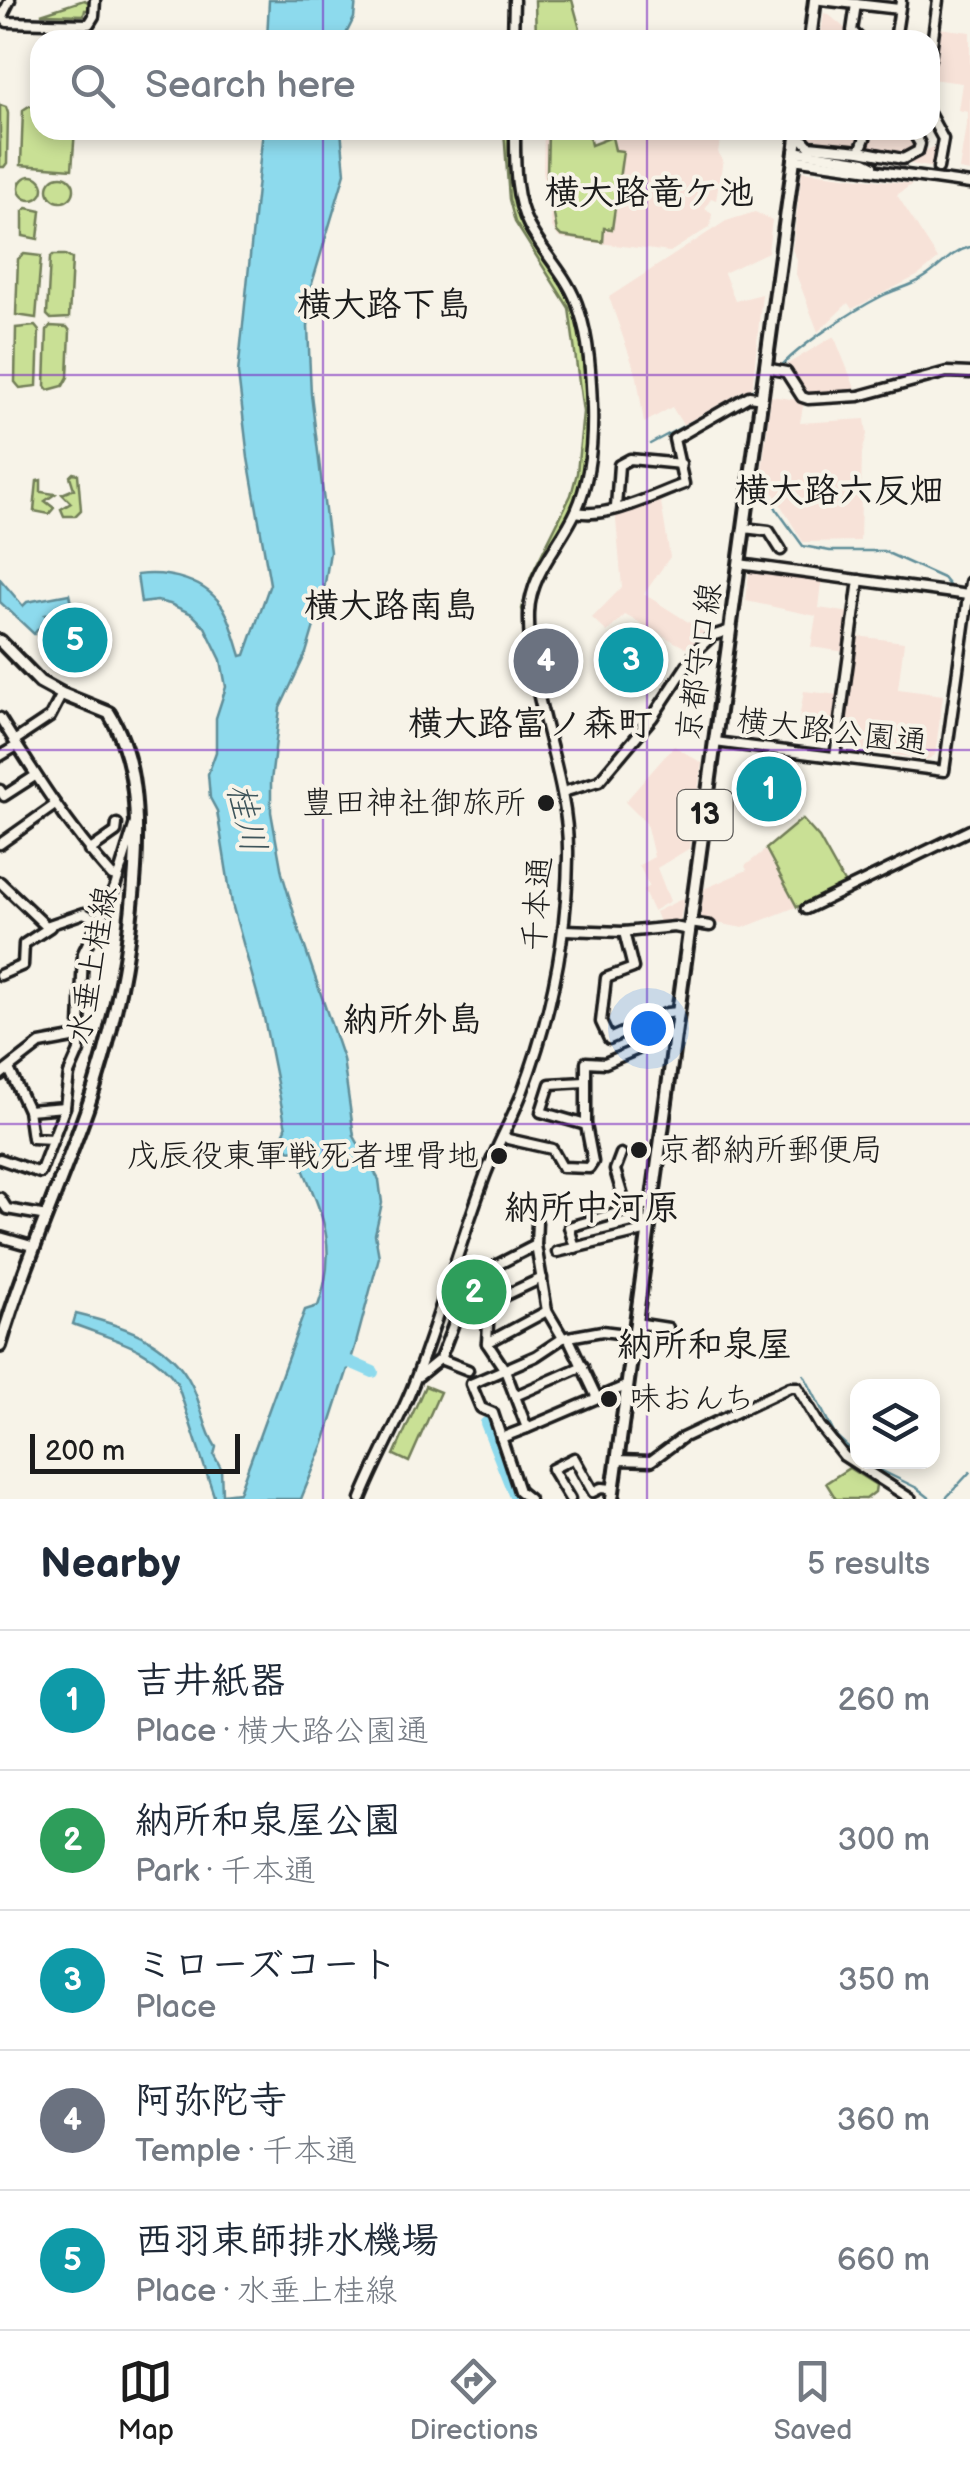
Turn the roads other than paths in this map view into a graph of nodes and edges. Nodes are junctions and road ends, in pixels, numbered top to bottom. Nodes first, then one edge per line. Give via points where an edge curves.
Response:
1 (10, 0) edge
2 (95, 0) edge
3 (514, 0) edge
4 (818, 0) edge
5 (938, 0) edge
6 (856, 4) junction
7 (900, 5) edge
8 (513, 30) edge
9 (812, 30) edge
10 (852, 30) edge
11 (896, 30) edge
12 (934, 30) edge
13 (940, 132) edge
14 (515, 140) edge
15 (797, 140) edge
16 (805, 140) edge
17 (864, 140) edge
18 (918, 140) edge
19 (860, 151) junction
20 (794, 155) junction
21 (938, 168) dead end
22 (970, 184) edge
23 (774, 370) junction
24 (970, 373) edge
25 (762, 398) junction
26 (681, 464) junction
27 (616, 508) junction
28 (576, 512) junction
29 (744, 528) junction
30 (781, 550) dead end
31 (739, 564) junction
32 (859, 580) junction
33 (970, 582) edge
34 (968, 595) edge
35 (730, 630) junction
36 (0, 641) edge
37 (62, 694) junction
38 (0, 718) edge
39 (715, 742) junction
40 (15, 744) junction
41 (0, 756) edge
42 (835, 757) junction
43 (34, 776) junction
44 (0, 790) edge
45 (563, 792) junction
46 (55, 804) junction
47 (137, 819) junction
48 (117, 824) dead end
49 (970, 830) edge
50 (0, 844) edge
51 (89, 850) junction
52 (118, 877) junction
53 (0, 882) edge
54 (806, 909) dead end
55 (97, 920) junction
56 (689, 926) junction
57 (710, 926) dead end
58 (50, 927) junction
59 (564, 930) junction
60 (624, 932) junction
61 (0, 975) edge
62 (679, 1012) junction
63 (676, 1032) junction
64 (78, 1037) junction
65 (2, 1073) edge
66 (585, 1082) junction
67 (65, 1108) junction
68 (28, 1110) junction
69 (586, 1125) junction
70 (504, 1135) junction
71 (53, 1138) junction
72 (622, 1154) dead end
73 (0, 1159) edge
74 (0, 1198) edge
75 (652, 1203) junction
76 (627, 1210) junction
77 (47, 1216) junction
78 (537, 1222) dead end
79 (648, 1230) junction
80 (0, 1237) edge
81 (536, 1245) junction
82 (35, 1247) junction
83 (575, 1248) junction
84 (557, 1252) dead end
85 (542, 1278) junction
86 (488, 1304) junction
87 (461, 1305) dead end
88 (548, 1311) junction
89 (668, 1328) dead end
90 (635, 1329) junction
91 (566, 1337) junction
92 (487, 1343) junction
93 (0, 1346) edge
94 (440, 1359) junction
95 (583, 1366) junction
96 (468, 1370) dead end
97 (505, 1370) junction
98 (416, 1379) junction
99 (628, 1385) junction
100 (515, 1396) junction
101 (597, 1398) junction
102 (527, 1428) junction
103 (502, 1438) junction
104 (618, 1460) junction
105 (586, 1480) junction
106 (612, 1494) edge
107 (568, 1495) edge
108 (360, 1499) edge
109 (528, 1499) edge
110 (911, 1499) edge

1 - 2 street via 2,16 8,22 90,24
3 - 8 street
4 - 6 street
4 - 9 main road
5 - 12 street
6 - 7 street
6 - 10 street
7 - 11 street
13 - 21 street
14 - 28 street, 千本通 via 520,204 572,291 584,328 592,432
15 - 20 main road, 京都守口線 / 13
16 - 19 street
17 - 19 street
18 - 19 street via 918,151 903,159
20 - 22 street
20 - 23 main road, 京都守口線 / 13
23 - 24 street via 786,372 808,399 859,396 947,372
23 - 25 main road, 京都守口線 / 13
25 - 26 street via 749,396 674,438
25 - 29 main road, 京都守口線 / 13
26 - 27 street via 684,484
26 - 27 street via 630,459 619,465
27 - 28 street
28 - 45 street, 千本通 via 529,608 540,715
29 - 30 street via 768,531
29 - 31 main road, 京都守口線 / 13
31 - 32 street
31 - 35 main road, 京都守口線 / 13
32 - 34 street
32 - 42 street
33 - 34 street
34 - 42 street, 横大路公園通 via 944,771
35 - 39 main road, 京都守口線 / 13
35 - 45 street via 697,650 652,718 598,781
36 - 37 main road, 水垂上桂線 via 20,666
37 - 40 street via 50,717
37 - 47 main road, 水垂上桂線 via 113,718
38 - 40 street
39 - 42 street, 横大路公園通
39 - 56 main road, 京都守口線 / 13
40 - 41 street
40 - 43 street
43 - 44 street via 4,796
43 - 46 street
45 - 59 street, 千本通
46 - 50 street
46 - 51 street
47 - 52 street
47 - 77 main road, 水垂上桂線 via 133,904 114,1017
48 - 51 street via 116,832
49 - 54 street
51 - 52 street
52 - 55 street
53 - 58 street
55 - 58 street via 84,913
55 - 64 street via 82,961
56 - 57 street
56 - 60 street
56 - 62 main road, 京都守口線 / 13
58 - 61 street via 24,944 23,965
59 - 60 street
59 - 70 street, 千本通 via 552,1006
60 - 62 street via 633,968 606,978 601,1022 609,1039
62 - 63 main road, 京都守口線 / 13
63 - 66 street via 605,1063 586,1062
63 - 75 main road, 京都守口線 / 13
64 - 65 street via 40,1044
64 - 67 street
65 - 68 street
66 - 69 street
66 - 69 street via 550,1084 541,1112
67 - 68 street
67 - 71 street
68 - 71 street via 32,1138
69 - 70 street via 594,1162 589,1168 562,1167 552,1148
70 - 98 street, 千本通
71 - 73 street via 40,1174
72 - 76 street via 616,1170
74 - 77 street via 7,1208
75 - 76 street
75 - 79 main road, 京都守口線 / 13
76 - 83 street via 569,1227
77 - 82 main road, 水垂上桂線
78 - 81 street
79 - 83 street
79 - 90 main road, 京都守口線 / 13
80 - 82 street
81 - 85 street
81 - 86 street via 491,1268
82 - 93 main road, 水垂上桂線
83 - 84 street
85 - 86 street
85 - 88 street
86 - 92 street
87 - 94 street
88 - 91 street
88 - 92 street
89 - 90 street
90 - 91 street
90 - 99 main road, 京都守口線 / 13
91 - 95 street
91 - 97 street
92 - 97 street
94 - 96 street
94 - 98 street
95 - 100 street
95 - 101 street
97 - 100 street
97 - 103 street via 471,1384
98 - 108 street, 千本通
99 - 101 street
99 - 104 main road, 京都守口線 / 13
100 - 102 street
101 - 102 street
102 - 103 street
103 - 109 street
104 - 106 main road, 京都守口線 / 13
104 - 110 street via 651,1460 682,1438 797,1387 844,1456
105 - 106 street via 592,1492
105 - 107 street
105 - 107 street via 574,1458 552,1469

